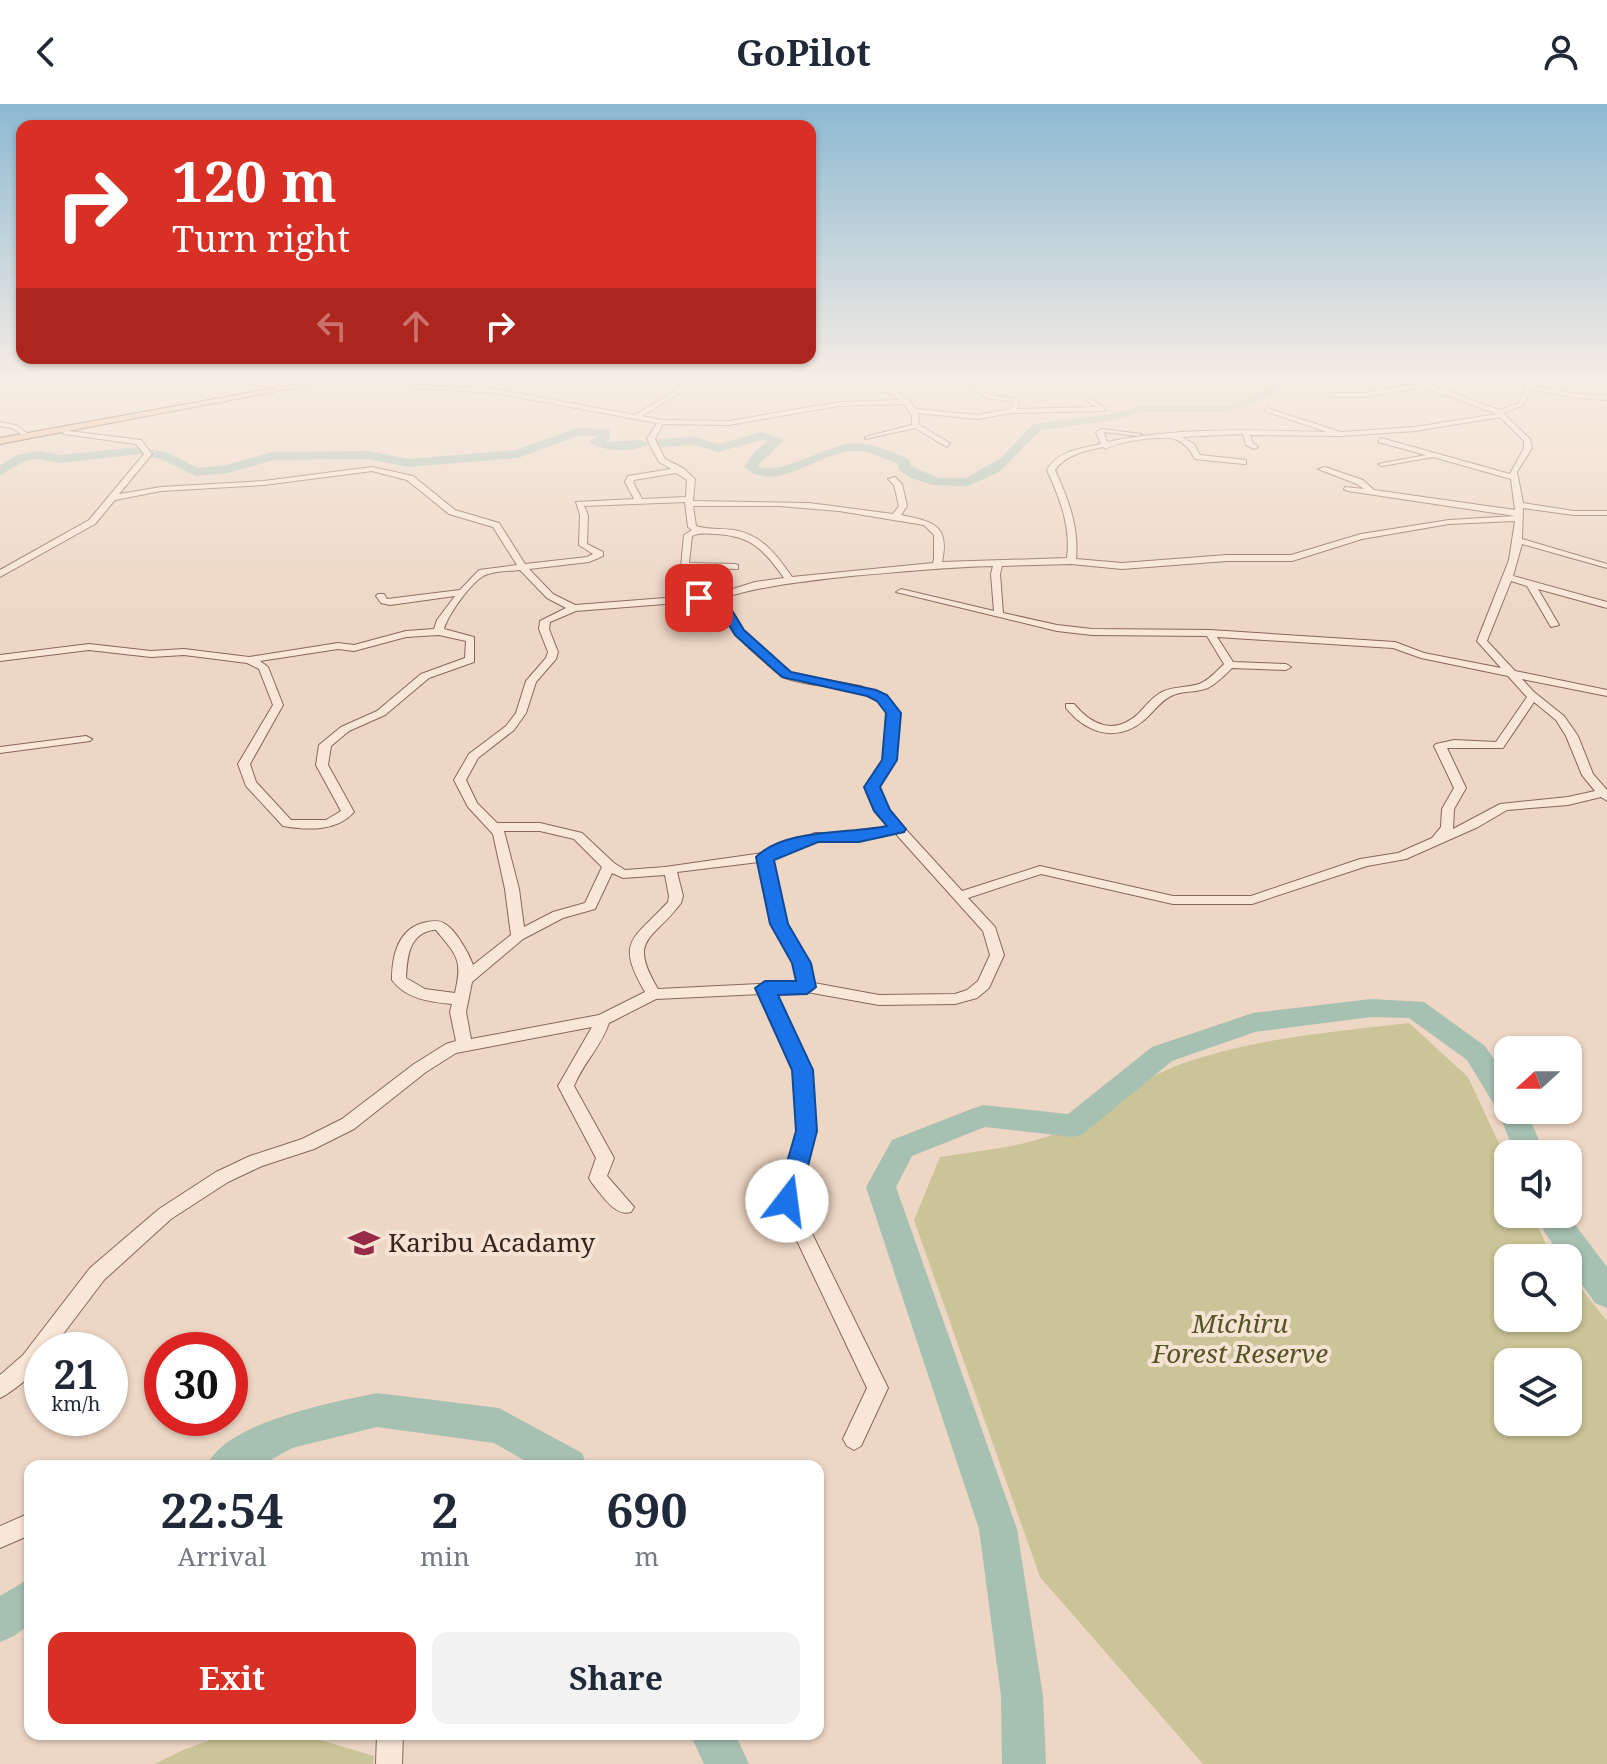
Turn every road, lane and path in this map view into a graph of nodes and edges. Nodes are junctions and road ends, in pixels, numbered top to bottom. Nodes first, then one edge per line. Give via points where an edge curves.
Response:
1 (143, 458) edge
2 (661, 458) edge
3 (1064, 458) edge
4 (1211, 458) edge
5 (1419, 458) edge
6 (1444, 458) edge
7 (1521, 458) edge
8 (1243, 462) dead end
9 (1382, 464) dead end
10 (1322, 469) dead end
11 (680, 470) junction
12 (1515, 478) junction
13 (892, 479) dead end
14 (1348, 489) dead end
15 (1374, 492) junction
16 (110, 498) junction
17 (639, 501) junction
18 (689, 502) junction
19 (1519, 512) junction
20 (1607, 513) edge
21 (895, 517) junction
22 (698, 530) junction
23 (1520, 541) junction
24 (1071, 561) junction
25 (999, 563) junction
26 (937, 565) junction
27 (1604, 566) dead end
28 (523, 567) junction
29 (735, 567) dead end
30 (895, 568) junction
31 (0, 574) edge
32 (1505, 577) junction
33 (790, 580) junction
34 (1531, 585) junction
35 (463, 592) junction
36 (381, 596) dead end
37 (718, 597) junction
38 (1604, 606) edge
39 (574, 608) junction
40 (998, 615) junction
41 (1554, 625) dead end
42 (441, 632) junction
43 (1210, 633) junction
44 (0, 658) edge
45 (249, 660) junction
46 (1230, 665) junction
47 (1286, 667) dead end
48 (1508, 671) junction
49 (1607, 693) edge
50 (1533, 696) junction
51 (1070, 706) dead end
52 (86, 739) dead end
53 (0, 750) edge
54 (1605, 796) edge
55 (494, 827) junction
56 (898, 829) junction
57 (1436, 841) junction
58 (765, 857) junction
59 (609, 866) junction
60 (669, 871) junction
61 (959, 896) junction
62 (518, 936) junction
63 (466, 979) junction
64 (807, 987) junction
65 (765, 988) junction
66 (654, 994) junction
67 (461, 999) junction
68 (602, 1020) junction
69 (464, 1044) junction
70 (625, 1207) dead end
71 (0, 1388) edge
72 (854, 1439) dead end
73 (24, 1527) edge
74 (0, 1537) edge
75 (390, 1740) edge
76 (389, 1764) edge

1 - 16 street
2 - 11 street
3 - 24 street via 1051,467 1070,512 1075,543
4 - 8 street
5 - 9 street
6 - 12 street
7 - 12 street
10 - 15 street
11 - 17 street via 631,478
11 - 18 street via 691,479
12 - 19 street
13 - 21 street via 903,506
14 - 15 street
15 - 19 street
16 - 28 street via 383,470 410,478 452,512 490,521
16 - 31 street via 92,522
17 - 18 street
17 - 28 street via 579,504 583,545 600,554
18 - 21 street via 842,507
18 - 22 street via 692,527
19 - 20 street
19 - 23 street
19 - 24 street via 1361,537 1292,558 1122,566
21 - 26 street via 933,526 939,536
22 - 29 street via 688,535 684,565
22 - 33 street via 738,532 756,539
23 - 27 street
23 - 32 street
24 - 25 street
25 - 26 street
25 - 40 street via 994,576 1001,603
26 - 30 street
28 - 35 street via 482,572
28 - 39 street via 555,602
30 - 33 street
30 - 40 street via 907,594
32 - 34 street
32 - 48 street via 1481,637
33 - 37 street
34 - 38 street
34 - 41 street
35 - 36 street via 394,604
35 - 42 street via 442,620
37 - 39 street
37 - 56 street via 739,633 787,675 864,690 889,706 894,713 890,760 872,787 882,811
39 - 55 street via 545,621 551,659 531,681 510,728 473,756 460,780 472,804
40 - 43 street via 1092,632
42 - 45 street
42 - 45 street via 471,639 470,660 425,676 390,706 325,745 322,765 348,812 341,820 313,826 287,823 250,783 244,764 278,705 263,667
43 - 46 street
43 - 48 street via 1395,645
44 - 45 street via 89,647
46 - 47 street
46 - 51 street via 1204,685 1168,693 1121,727 1097,730 1082,723
48 - 49 street
48 - 50 street
50 - 54 street via 1560,718 1588,775
50 - 57 street via 1499,746 1440,746 1460,788 1448,809 1447,828
52 - 53 street
54 - 57 street via 1504,807
55 - 59 street via 540,827 578,836
55 - 62 street via 512,889
56 - 58 street via 859,837 815,837
56 - 61 street
57 - 61 street via 1252,900 1173,900 1040,870
58 - 60 street
58 - 64 street via 779,924 802,963
59 - 60 street via 623,874
59 - 62 street via 590,906
60 - 66 street via 674,903 634,947 641,974
61 - 64 street via 996,944 997,955 984,984 972,994 907,1001
62 - 63 street
63 - 67 street
63 - 67 street via 461,952 441,927 426,925 411,934 399,980 418,993
64 - 65 street
65 - 66 street
65 - 72 street via 803,1070 807,1131 787,1201 878,1388
66 - 68 street
67 - 69 street
68 - 69 street
68 - 70 street via 598,1038 566,1086 605,1158 598,1178
69 - 71 street via 420,1068 348,1124 222,1177 165,1214 97,1274 30,1362
73 - 74 street
75 - 76 street

